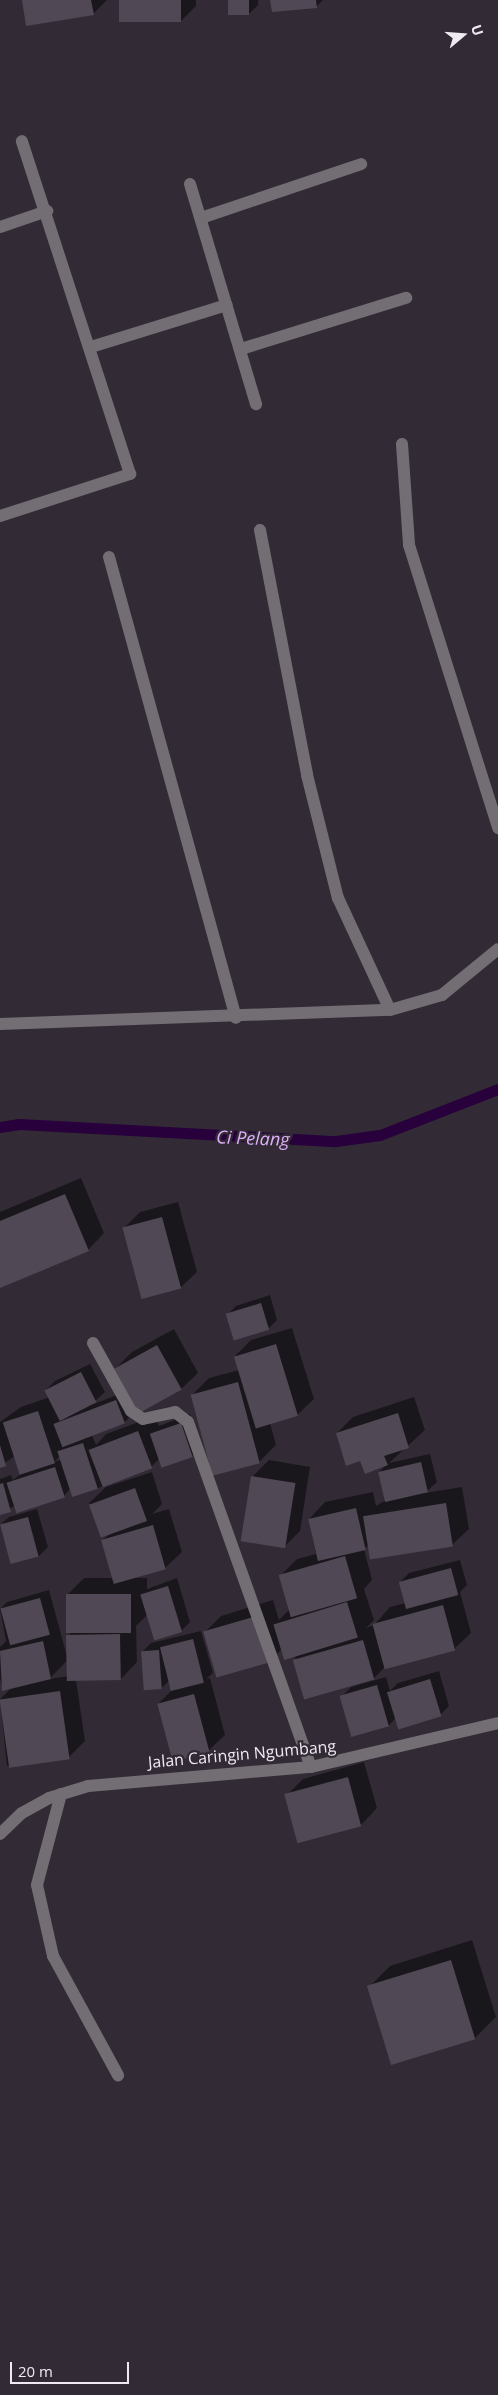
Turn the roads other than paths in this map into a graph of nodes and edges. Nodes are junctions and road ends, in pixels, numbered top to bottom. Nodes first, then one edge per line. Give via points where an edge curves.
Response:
1 (22, 141) dead end
2 (360, 164) dead end
3 (190, 184) dead end
4 (47, 211) junction
5 (201, 218) junction
6 (0, 227) edge
7 (406, 298) dead end
8 (227, 305) junction
9 (91, 348) junction
10 (241, 349) junction
11 (256, 404) dead end
12 (402, 444) dead end
13 (0, 516) edge
14 (260, 530) dead end
15 (109, 557) dead end
16 (498, 828) edge
17 (498, 949) edge
18 (390, 1010) junction
19 (236, 1018) junction
20 (0, 1024) edge
21 (93, 1343) dead end
22 (498, 1723) edge
23 (310, 1767) junction
24 (61, 1794) junction
25 (0, 1834) edge
26 (118, 2075) dead end

1 - 4 street
2 - 5 street
3 - 5 street
4 - 6 street
4 - 9 street
5 - 8 street
7 - 10 street
8 - 9 street
8 - 10 street
9 - 13 street via 130,474
10 - 11 street
12 - 16 street via 409,545
14 - 18 street via 307,775 338,898
15 - 19 street
17 - 18 street via 442,995
18 - 19 street
19 - 20 street
21 - 23 street via 131,1411 143,1418 174,1412 188,1422
22 - 23 street, Jalan Caringin Ngumbang
23 - 24 street, Jalan Caringin Ngumbang via 152,1778
24 - 25 street, Jalan Caringin Ngumbang via 22,1813
24 - 26 street via 37,1885 53,1956

